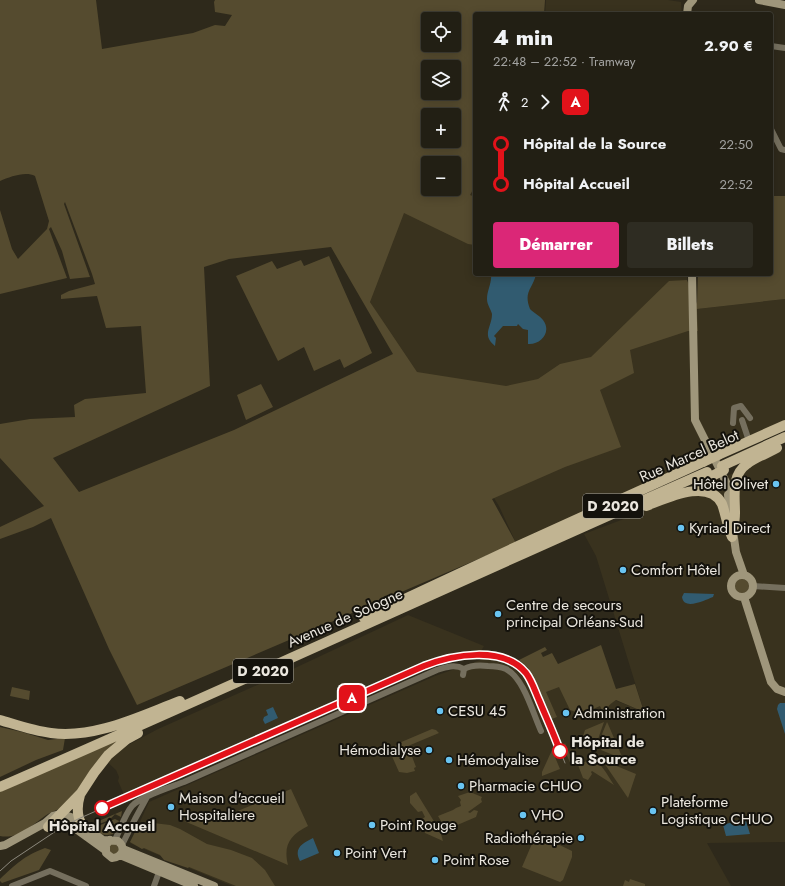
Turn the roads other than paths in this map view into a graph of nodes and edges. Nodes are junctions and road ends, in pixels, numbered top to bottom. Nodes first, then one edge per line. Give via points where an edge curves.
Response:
1 (693, 0) edge
2 (758, 0) edge
3 (785, 5) edge
4 (687, 12) edge
5 (773, 46) edge
6 (785, 48) edge
7 (773, 133) edge
8 (785, 150) edge
9 (692, 276) edge
10 (750, 418) dead end
11 (742, 420) dead end
12 (733, 423) dead end
13 (785, 425) edge
14 (785, 430) edge
15 (785, 437) edge
16 (749, 441) junction
17 (781, 446) edge
18 (721, 465) junction
19 (706, 469) junction
20 (659, 501) junction
21 (732, 534) junction
22 (525, 552) junction
23 (741, 575) junction
24 (753, 586) junction
25 (785, 588) edge
26 (744, 597) junction
27 (351, 632) junction
28 (785, 692) edge
29 (180, 701) junction
30 (0, 720) edge
31 (541, 731) dead end
32 (0, 780) edge
33 (0, 787) edge
34 (81, 793) junction
35 (148, 796) junction
36 (128, 813) junction
37 (62, 814) junction
38 (134, 819) junction
39 (82, 825) junction
40 (48, 827) junction
41 (0, 846) edge
42 (118, 846) junction
43 (105, 850) junction
44 (0, 851) edge
45 (159, 872) junction
46 (12, 886) edge
47 (86, 886) edge
48 (154, 886) edge
49 (194, 886) edge
50 (214, 886) edge

1 - 4 street
2 - 3 street
5 - 6 street
7 - 8 street via 781,149
9 - 18 street via 695,420
10 - 12 street via 741,406 734,408
11 - 16 street
13 - 16 main road
14 - 18 main road, Rue Marcel Belot / D 2020
15 - 18 main road, Rue Marcel Belot / D 2020
16 - 18 main road
17 - 18 main road
17 - 21 main road via 747,463 738,474
18 - 19 main road, Rue Marcel Belot / D 2020
18 - 21 street via 728,495
19 - 20 main road
19 - 22 main road, Rue Marcel Belot / D 2020
19 - 29 main road, Rue Marcel Belot / D 2020 via 474,568
20 - 21 main road via 689,491 709,493 721,503
20 - 22 main road
21 - 23 street via 733,551
22 - 27 main road, Avenue de Sologne / D 2020
23 - 24 street via 750,578
23 - 26 street via 732,580 731,589 737,596
24 - 25 street
24 - 26 street via 749,595
26 - 28 street via 771,682 777,689
27 - 33 main road, Avenue de Sologne / D 2020
27 - 34 main road via 309,656 153,724 127,739 108,755
29 - 30 main road via 110,727 85,733 50,733
29 - 32 main road, D 2020
31 - 35 street via 522,686 506,669 477,665 469,666 463,672 455,666 437,670
34 - 37 main road
34 - 39 main road via 77,805 78,819
35 - 36 street via 135,803
35 - 38 street
36 - 38 street
36 - 42 street
37 - 39 street via 71,816
37 - 40 main road
37 - 41 street via 53,816 45,823
38 - 42 street
39 - 42 street via 103,840
40 - 43 street via 64,822
40 - 44 street
42 - 43 street via 106,845
42 - 43 street via 112,858
42 - 45 street
42 - 50 street
45 - 48 street
45 - 49 street
46 - 47 street via 50,871

